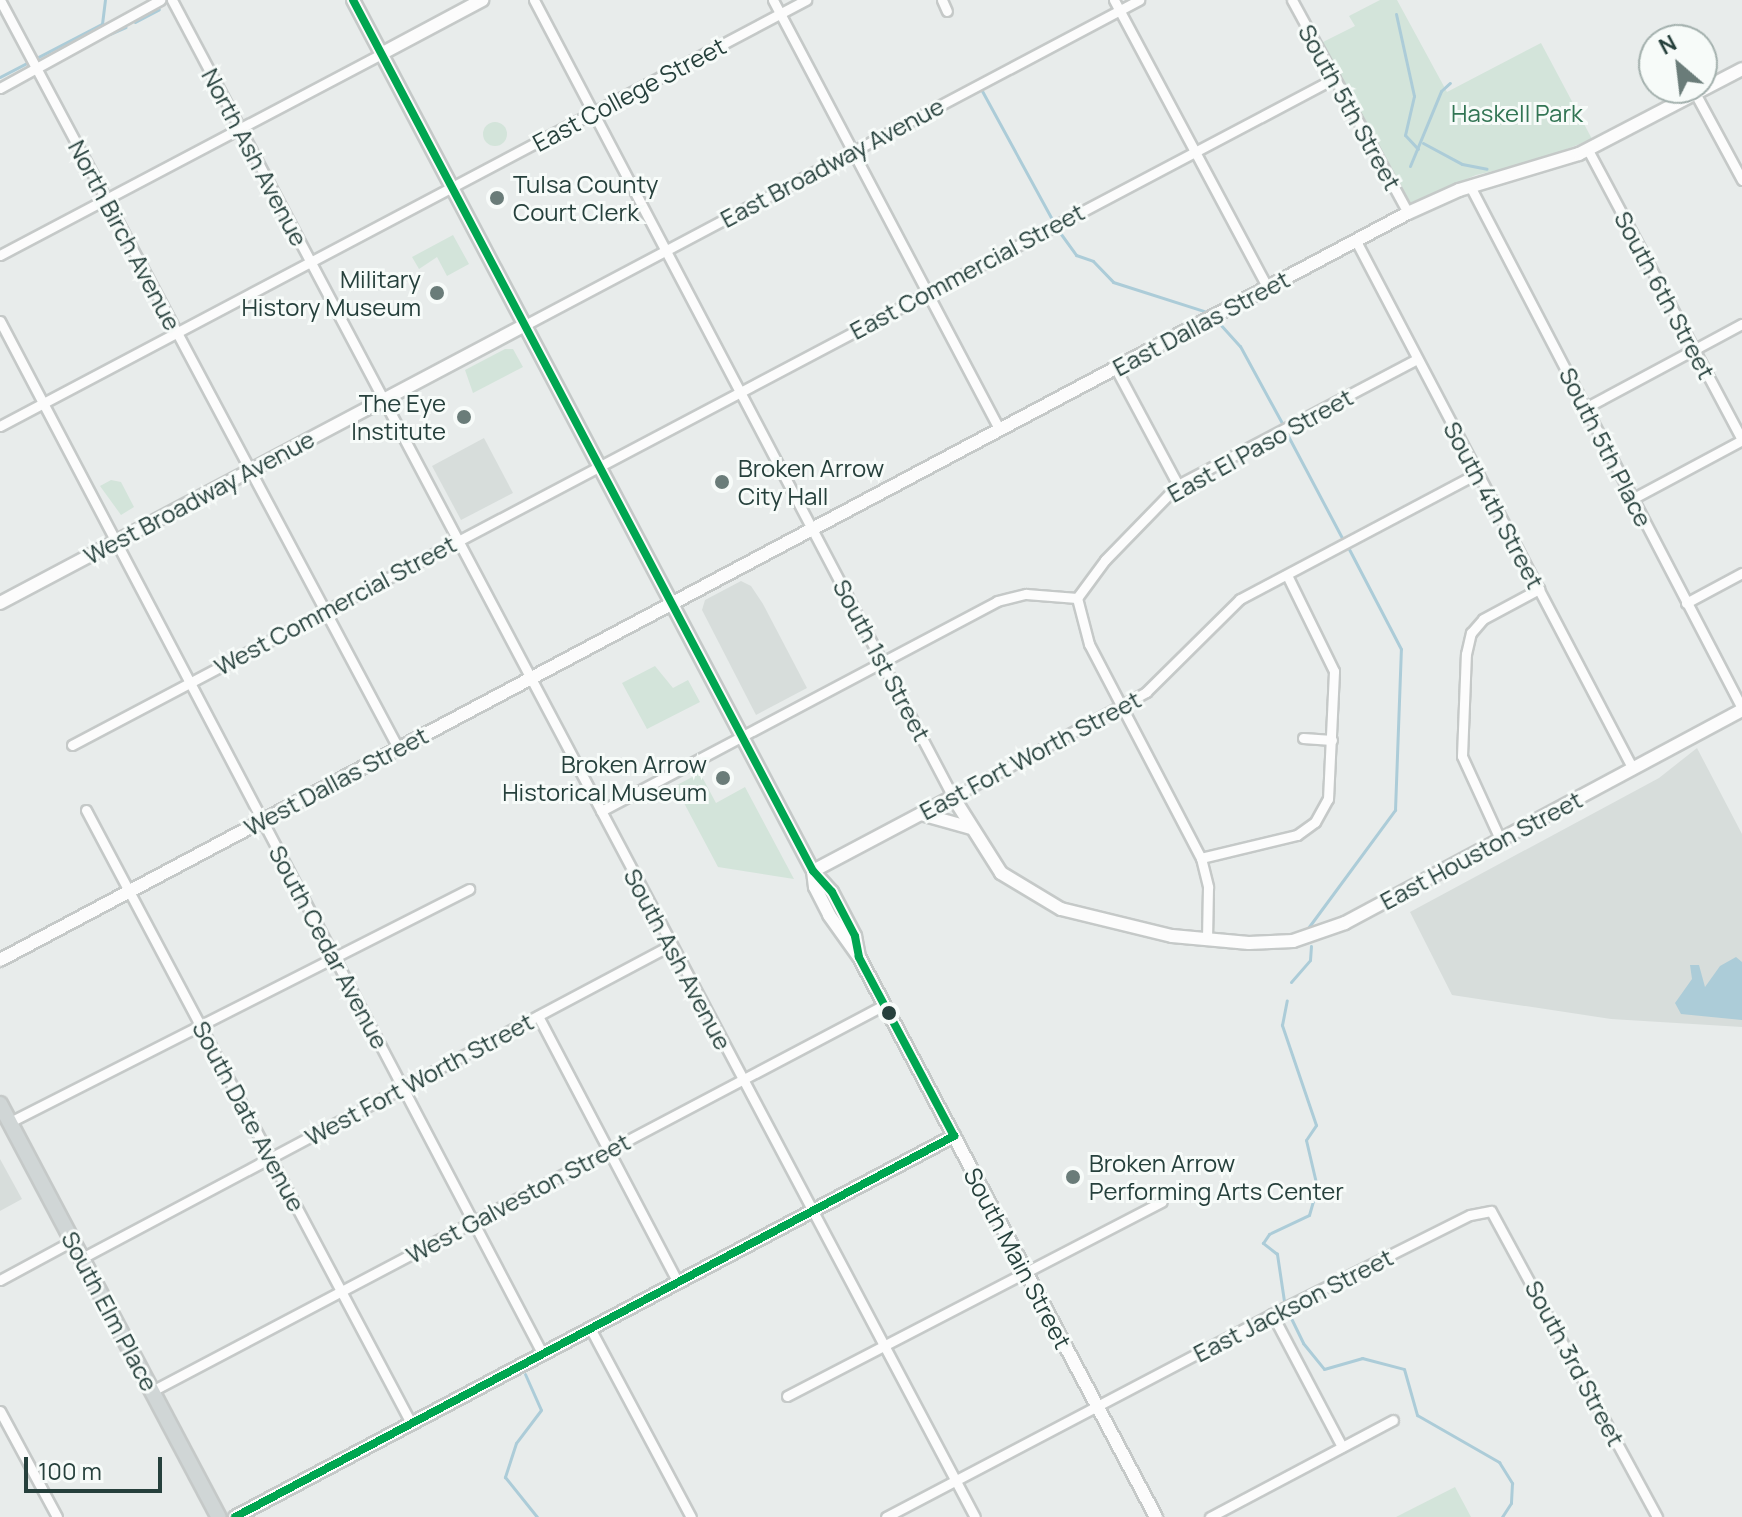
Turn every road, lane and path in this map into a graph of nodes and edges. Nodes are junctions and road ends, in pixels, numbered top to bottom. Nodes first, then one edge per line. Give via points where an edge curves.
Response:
1 (0, 0) edge
2 (160, 0) edge
3 (172, 0) edge
4 (353, 0) edge
5 (482, 0) edge
6 (534, 0) edge
7 (773, 0) edge
8 (806, 0) edge
9 (942, 0) edge
10 (1114, 0) edge
11 (1139, 0) edge
12 (1292, 0) edge
13 (1120, 10) junction
14 (947, 11) dead end
15 (780, 14) junction
16 (381, 54) junction
17 (33, 62) junction
18 (1742, 69) edge
19 (1335, 78) junction
20 (1718, 81) edge
21 (0, 88) edge
22 (1674, 104) edge
23 (1701, 104) edge
24 (593, 114) junction
25 (240, 128) junction
26 (1588, 150) junction
27 (853, 151) junction
28 (1195, 152) junction
29 (1742, 180) edge
30 (1470, 186) junction
31 (452, 188) junction
32 (106, 199) junction
33 (1408, 213) junction
34 (1356, 241) junction
35 (666, 249) junction
36 (0, 255) edge
37 (311, 262) junction
38 (1268, 289) junction
39 (928, 292) junction
40 (0, 321) edge
41 (1742, 324) edge
42 (525, 325) junction
43 (177, 333) junction
44 (1694, 350) junction
45 (1417, 359) junction
46 (1116, 369) junction
47 (741, 391) junction
48 (384, 399) junction
49 (43, 403) junction
50 (1587, 407) junction
51 (0, 426) edge
52 (1000, 430) junction
53 (1742, 440) edge
54 (599, 466) junction
55 (250, 470) junction
56 (1478, 473) junction
57 (1178, 485) junction
58 (1632, 499) junction
59 (814, 528) junction
60 (117, 540) junction
61 (459, 541) junction
62 (1742, 573) edge
63 (1287, 575) junction
64 (1539, 589) junction
65 (1077, 598) junction
66 (0, 603) edge
67 (1686, 603) junction
68 (671, 604) junction
69 (324, 611) junction
70 (883, 662) junction
71 (531, 678) junction
72 (190, 682) junction
73 (1121, 707) junction
74 (1742, 709) edge
75 (742, 737) junction
76 (1303, 738) dead end
77 (1332, 740) junction
78 (72, 745) dead end
79 (398, 748) junction
80 (1633, 769) junction
81 (953, 797) junction
82 (86, 810) dead end
83 (601, 811) junction
84 (919, 814) junction
85 (262, 820) junction
86 (971, 828) junction
87 (1500, 839) junction
88 (1201, 858) junction
89 (813, 871) junction
90 (469, 889) dead end
91 (129, 891) junction
92 (1207, 940) junction
93 (671, 945) junction
94 (335, 953) junction
95 (0, 960) edge
96 (884, 1005) junction
97 (538, 1016) junction
98 (201, 1024) junction
99 (743, 1079) junction
100 (404, 1087) junction
101 (0, 1104) edge
102 (10, 1122) junction
103 (954, 1136) junction
104 (608, 1150) junction
105 (271, 1157) junction
106 (1162, 1202) dead end
107 (812, 1209) junction
108 (1491, 1211) joint
109 (474, 1221) junction
110 (72, 1241) junction
111 (82, 1258) junction
112 (1026, 1271) junction
113 (0, 1280) edge
114 (677, 1281) junction
115 (342, 1292) junction
116 (1272, 1314) junction
117 (590, 1328) junction
118 (884, 1347) junction
119 (542, 1353) junction
120 (152, 1391) junction
121 (787, 1396) dead end
122 (1097, 1406) junction
123 (0, 1411) edge
124 (1393, 1420) dead end
125 (411, 1423) junction
126 (1342, 1447) junction
127 (956, 1480) junction
128 (57, 1517) edge
129 (219, 1517) edge
130 (235, 1517) edge
131 (691, 1517) edge
132 (886, 1517) edge
133 (975, 1517) edge
134 (1156, 1517) edge
135 (1210, 1517) edge
136 (1657, 1517) edge

1 - 17 street, North Birch Avenue
2 - 17 street
3 - 25 street, North Ash Avenue
4 - 16 street, South Main Street
5 - 16 street
6 - 24 street, South 1st Street
7 - 15 street
8 - 15 street, East College Street
9 - 14 street
10 - 13 street
11 - 13 street, East Broadway Avenue
12 - 19 street, South 5th Street
13 - 27 street, East Broadway Avenue
13 - 28 street
15 - 24 street, East College Street
15 - 27 street
16 - 25 street
16 - 31 street, South Main Street
17 - 21 street
17 - 32 street, North Birch Avenue
18 - 20 street, East Dallas Street
19 - 28 street, East Commercial Street
19 - 33 street, South 5th Street
22 - 26 street, East Dallas Street
23 - 29 street
24 - 31 street, East College Street
24 - 35 street, South 1st Street
25 - 32 street
25 - 37 street, North Ash Avenue
26 - 30 street, East Dallas Street
26 - 44 street, South 6th Street
27 - 35 street, East Broadway Avenue
27 - 39 street
28 - 38 street
28 - 39 street, East Commercial Street
30 - 33 street, East Dallas Street
30 - 50 street, South 5th Place
31 - 37 street, East College Street
31 - 42 street, South Main Street
32 - 36 street
32 - 43 street, North Birch Avenue
33 - 34 street, East Dallas Street
34 - 38 street, East Dallas Street
34 - 45 street, South 4th Street
35 - 42 street, East Broadway Avenue
35 - 47 street, South 1st Street
37 - 43 street, East College Street
37 - 48 street, North Ash Avenue
38 - 46 street, East Dallas Street
39 - 47 street, East Commercial Street
39 - 52 street
40 - 49 street, South Cedar Avenue
41 - 44 street
42 - 48 street, West Broadway Avenue
42 - 54 street, South Main Street
43 - 49 street, East College Street
43 - 55 street, North Birch Avenue
44 - 50 street
44 - 53 street, South 6th Street
45 - 56 street, South 4th Street
45 - 57 street, East El Paso Street
46 - 52 street, East Dallas Street
46 - 57 street
47 - 54 street, East Commercial Street
47 - 59 street, South 1st Street
48 - 55 street, West Broadway Avenue
48 - 61 street, South Ash Avenue
49 - 51 street, East College Street
49 - 60 street, South Cedar Avenue
50 - 58 street, South 5th Place
52 - 59 street, East Dallas Street
53 - 58 street
54 - 61 street, West Commercial Street
54 - 68 street, South Main Street
55 - 60 street, West Broadway Avenue
55 - 69 street, North Birch Avenue
56 - 63 street, East Fort Worth Street
56 - 64 street, South 4th Street
57 - 65 street, East El Paso Street via 1105,560
58 - 67 street, South 5th Place
59 - 68 street, East Dallas Street
59 - 70 street, South 1st Street
60 - 66 street, West Broadway Avenue
60 - 72 street, South Cedar Avenue
61 - 69 street, West Commercial Street
61 - 71 street, South Ash Avenue
62 - 67 street
63 - 73 street, East Fort Worth Street via 1230,606 1167,674
63 - 77 street via 1332,664
64 - 80 street, South 4th Street
64 - 87 street via 1483,619 1471,633 1466,654 1464,770
65 - 70 street via 1011,596
65 - 73 street via 1089,644
67 - 74 street, South 5th Place
68 - 71 street, West Dallas Street
68 - 75 street, South Main Street
69 - 72 street, West Commercial Street
69 - 79 street, North Birch Avenue
70 - 75 street
70 - 81 street, South 1st Street
71 - 79 street, West Dallas Street
71 - 83 street, South Ash Avenue
72 - 78 street, West Commercial Street
72 - 85 street, South Cedar Avenue
73 - 81 street, East Fort Worth Street
73 - 88 street
74 - 80 street, East Houston Street
75 - 83 street
75 - 89 street, South Main Street
76 - 77 street
77 - 88 street via 1328,799 1307,830
79 - 85 street, West Dallas Street
80 - 87 street, East Houston Street
81 - 84 street, East Fort Worth Street
81 - 86 street, South 1st Street
82 - 91 street, South Date Avenue
83 - 93 street, South Ash Avenue
84 - 86 street via 947,817
84 - 89 street, East Fort Worth Street
85 - 91 street, West Dallas Street
85 - 94 street, South Cedar Avenue
86 - 92 street, South 1st Street via 1001,873 1045,903 1100,921
87 - 92 street, East Houston Street via 1322,933 1277,942
88 - 92 street via 1208,887
89 - 96 street, South Main Street via 832,892
90 - 94 street
91 - 95 street, West Dallas Street
91 - 98 street, South Date Avenue
93 - 97 street, West Fort Worth Street
93 - 99 street, South Ash Avenue
94 - 98 street
94 - 100 street, South Cedar Avenue
96 - 99 street, West Galveston Street
96 - 103 street, South Main Street
97 - 100 street, West Fort Worth Street
97 - 104 street
98 - 102 street
98 - 105 street, South Date Avenue
99 - 104 street, West Galveston Street
99 - 107 street, South Ash Avenue
100 - 105 street, West Fort Worth Street
100 - 109 street, South Cedar Avenue
101 - 102 main road, South Elm Place
102 - 110 main road, South Elm Place
103 - 107 street
103 - 112 street, South Main Street
104 - 109 street, West Galveston Street
104 - 114 street
105 - 111 street, West Fort Worth Street
105 - 115 street, South Date Avenue
106 - 112 street
107 - 114 street
107 - 118 street, South Ash Avenue
108 - 116 street, East Jackson Street via 1470,1215
108 - 136 street, South 3rd Street
109 - 115 street, West Galveston Street
109 - 119 street, South Cedar Avenue
110 - 111 main road, South Elm Place
110 - 113 street
111 - 120 main road, South Elm Place
112 - 118 street
112 - 122 street, South Main Street
114 - 117 street
115 - 120 street, West Galveston Street
115 - 125 street, South Date Avenue
116 - 122 street, East Jackson Street
116 - 126 street
117 - 119 street
117 - 131 street
118 - 121 street
118 - 127 street, South Ash Avenue
119 - 125 street
120 - 129 main road, South Elm Place
122 - 127 street, East Jackson Street
122 - 134 street, South Main Street
123 - 128 street
124 - 126 street
125 - 130 street
126 - 135 street
127 - 132 street, East Jackson Street
127 - 133 street, South Ash Avenue

